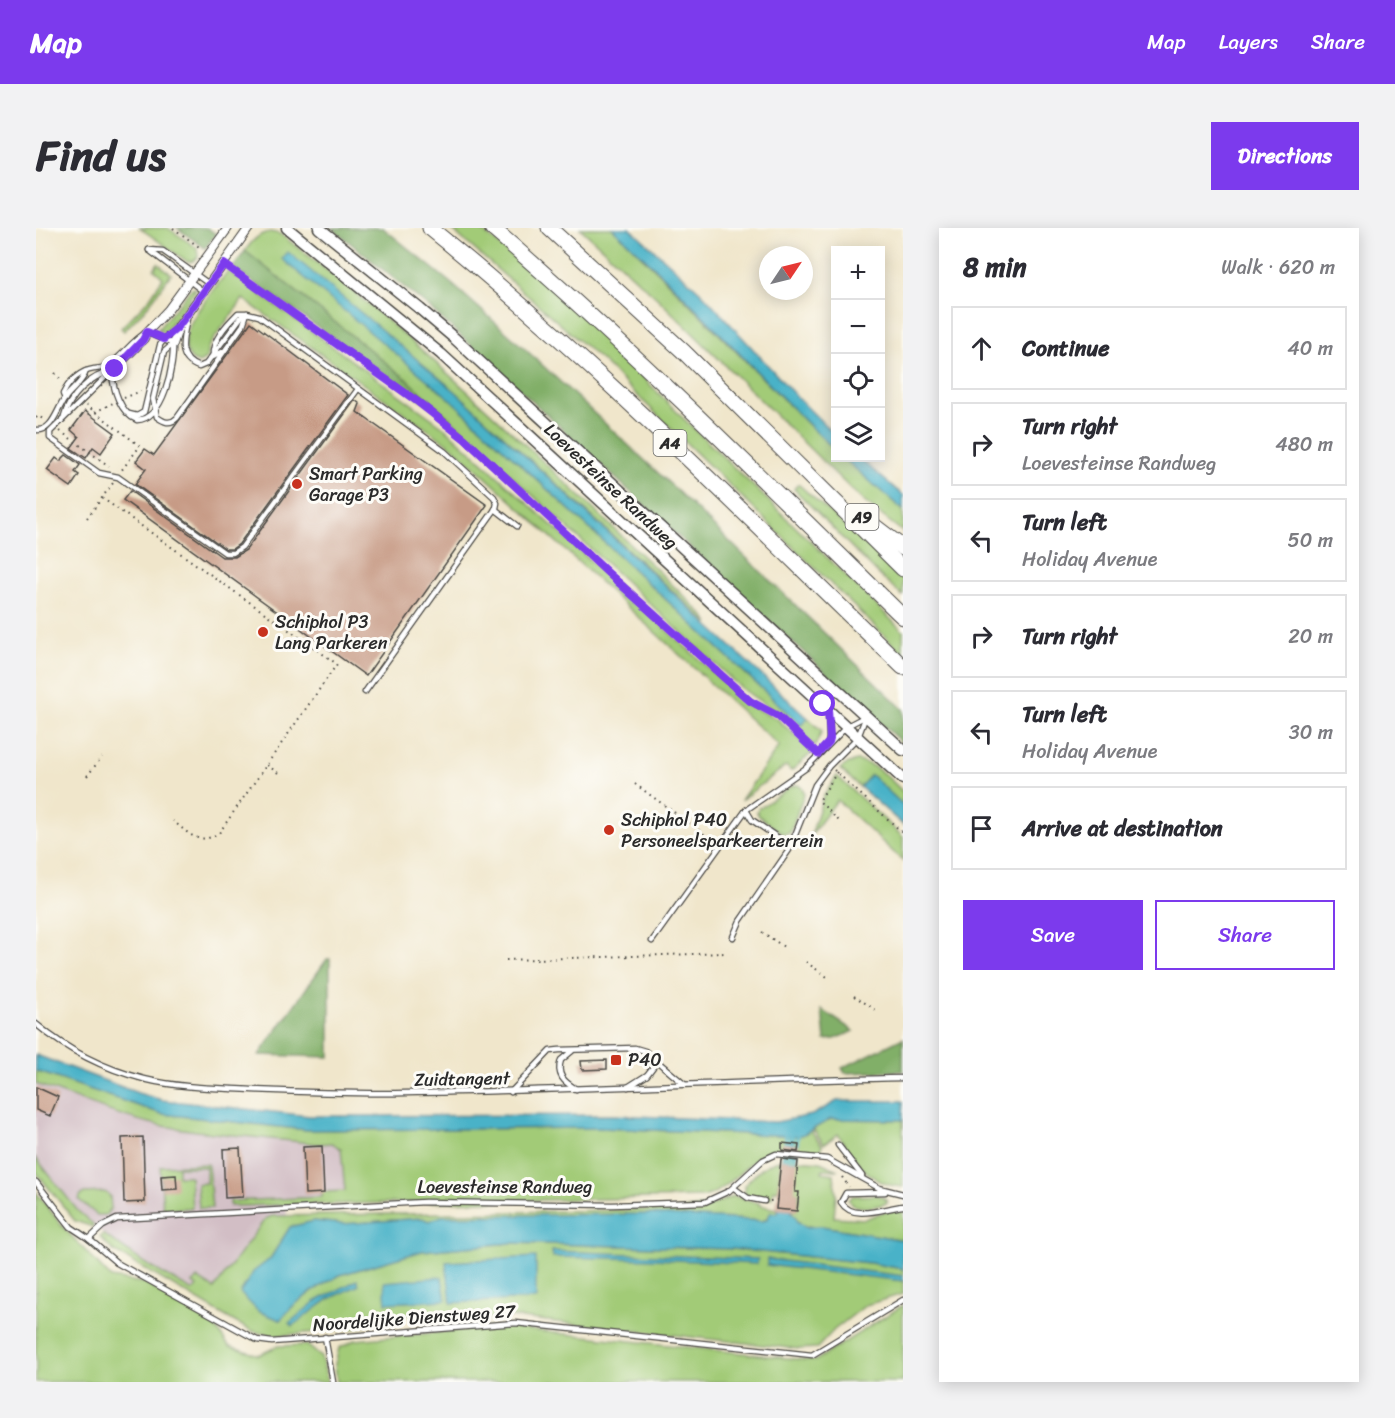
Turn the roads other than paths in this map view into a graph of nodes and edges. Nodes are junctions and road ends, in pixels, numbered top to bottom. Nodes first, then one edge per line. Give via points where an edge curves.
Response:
1 (228, 228) edge
2 (249, 228) edge
3 (287, 228) edge
4 (319, 228) edge
5 (430, 228) edge
6 (492, 228) edge
7 (549, 228) edge
8 (195, 274) junction
9 (189, 282) junction
10 (209, 284) junction
11 (204, 292) junction
12 (188, 313) junction
13 (247, 313) junction
14 (177, 328) junction
15 (147, 332) junction
16 (164, 339) junction
17 (173, 344) junction
18 (224, 351) junction
19 (213, 357) junction
20 (125, 358) joint
21 (86, 371) junction
22 (112, 372) junction
23 (358, 389) junction
24 (64, 399) junction
25 (154, 411) junction
26 (126, 414) junction
27 (64, 418) junction
28 (52, 426) junction
29 (36, 430) edge
30 (820, 485) junction
31 (495, 509) junction
32 (517, 526) dead end
33 (903, 548) edge
34 (903, 569) edge
35 (903, 617) edge
36 (903, 667) edge
37 (364, 692) dead end
38 (828, 710) junction
39 (866, 716) junction
40 (847, 726) junction
41 (858, 737) junction
42 (829, 742) junction
43 (903, 750) edge
44 (903, 779) edge
45 (746, 810) junction
46 (793, 841) junction
47 (733, 937) dead end
48 (652, 942) dead end
49 (36, 1024) edge
50 (574, 1050) junction
51 (652, 1057) junction
52 (903, 1078) edge
53 (684, 1084) junction
54 (628, 1087) junction
55 (577, 1089) junction
56 (511, 1092) junction
57 (838, 1145) dead end
58 (36, 1182) edge
59 (734, 1188) junction
60 (879, 1188) junction
61 (891, 1192) junction
62 (903, 1194) edge
63 (764, 1201) dead end
64 (903, 1206) edge
65 (89, 1239) junction
66 (903, 1300) edge
67 (325, 1337) junction
68 (333, 1382) edge

1 - 8 street
2 - 10 street
3 - 38 street, Loevesteinse Randweg via 441,354
4 - 39 street, Loevesteinse Randweg via 453,338
5 - 36 highway, A4 via 579,357
6 - 35 highway, A4 via 672,392
7 - 30 highway
8 - 9 street
8 - 9 lane via 163,251 149,250
8 - 10 lane
9 - 11 lane
9 - 15 street
10 - 11 street
11 - 12 street
12 - 14 street
12 - 19 lane via 182,345 185,358 199,367
13 - 18 lane
13 - 19 lane via 233,319 213,345
13 - 23 lane via 259,316
14 - 16 lane
14 - 17 street
15 - 16 lane
15 - 20 street
15 - 21 lane via 103,369
16 - 17 lane
16 - 26 lane via 146,408 141,415
17 - 25 lane via 163,399
17 - 25 lane via 164,352
18 - 19 lane
18 - 25 lane via 175,420 162,421
20 - 22 lane
21 - 24 lane
21 - 24 lane via 68,386
22 - 26 lane
22 - 27 lane
22 - 27 lane via 93,379 81,390 66,408
23 - 28 lane via 242,548 233,553 225,553 118,476 99,473 51,439
23 - 31 lane via 444,451 494,497
24 - 28 lane
25 - 26 lane via 142,420
27 - 28 lane
28 - 29 lane
30 - 33 highway, A9
30 - 34 highway
31 - 32 lane
31 - 37 lane
38 - 40 street, Loevesteinse Randweg
38 - 42 lane
39 - 40 lane
39 - 41 lane
39 - 43 street, Loevesteinse Randweg
40 - 41 street, Loevesteinse Randweg
40 - 42 lane
41 - 44 street, Loevesteinse Randweg
41 - 46 lane via 815,785
42 - 45 lane via 806,768
45 - 46 lane via 752,820 783,843
45 - 48 lane
46 - 47 lane
49 - 56 lane, Zuidtangent via 68,1047 114,1070 188,1087 350,1094
50 - 51 lane via 635,1048
50 - 55 lane via 566,1054 559,1066 565,1082
50 - 56 lane via 550,1051
51 - 53 lane
51 - 54 lane via 650,1071
52 - 53 lane, Zuidtangent
53 - 54 lane, Zuidtangent
54 - 55 lane, Zuidtangent
55 - 56 lane, Zuidtangent
57 - 60 lane via 861,1175
58 - 65 lane, Noordelijke Dienstweg 27 via 71,1227
59 - 60 lane, Loevesteinse Randweg via 768,1157 781,1154 837,1163
59 - 63 lane via 748,1198
59 - 65 lane, Loevesteinse Randweg via 705,1202 425,1202 117,1219
60 - 61 lane, Loevesteinse Randweg
61 - 62 lane, Loevesteinse Randweg
61 - 64 lane via 851,1192 841,1202 844,1208 860,1214
65 - 67 lane, Noordelijke Dienstweg 27 via 117,1263 257,1340
66 - 67 lane, Noordelijke Dienstweg 27 via 812,1355 516,1323
67 - 68 lane

